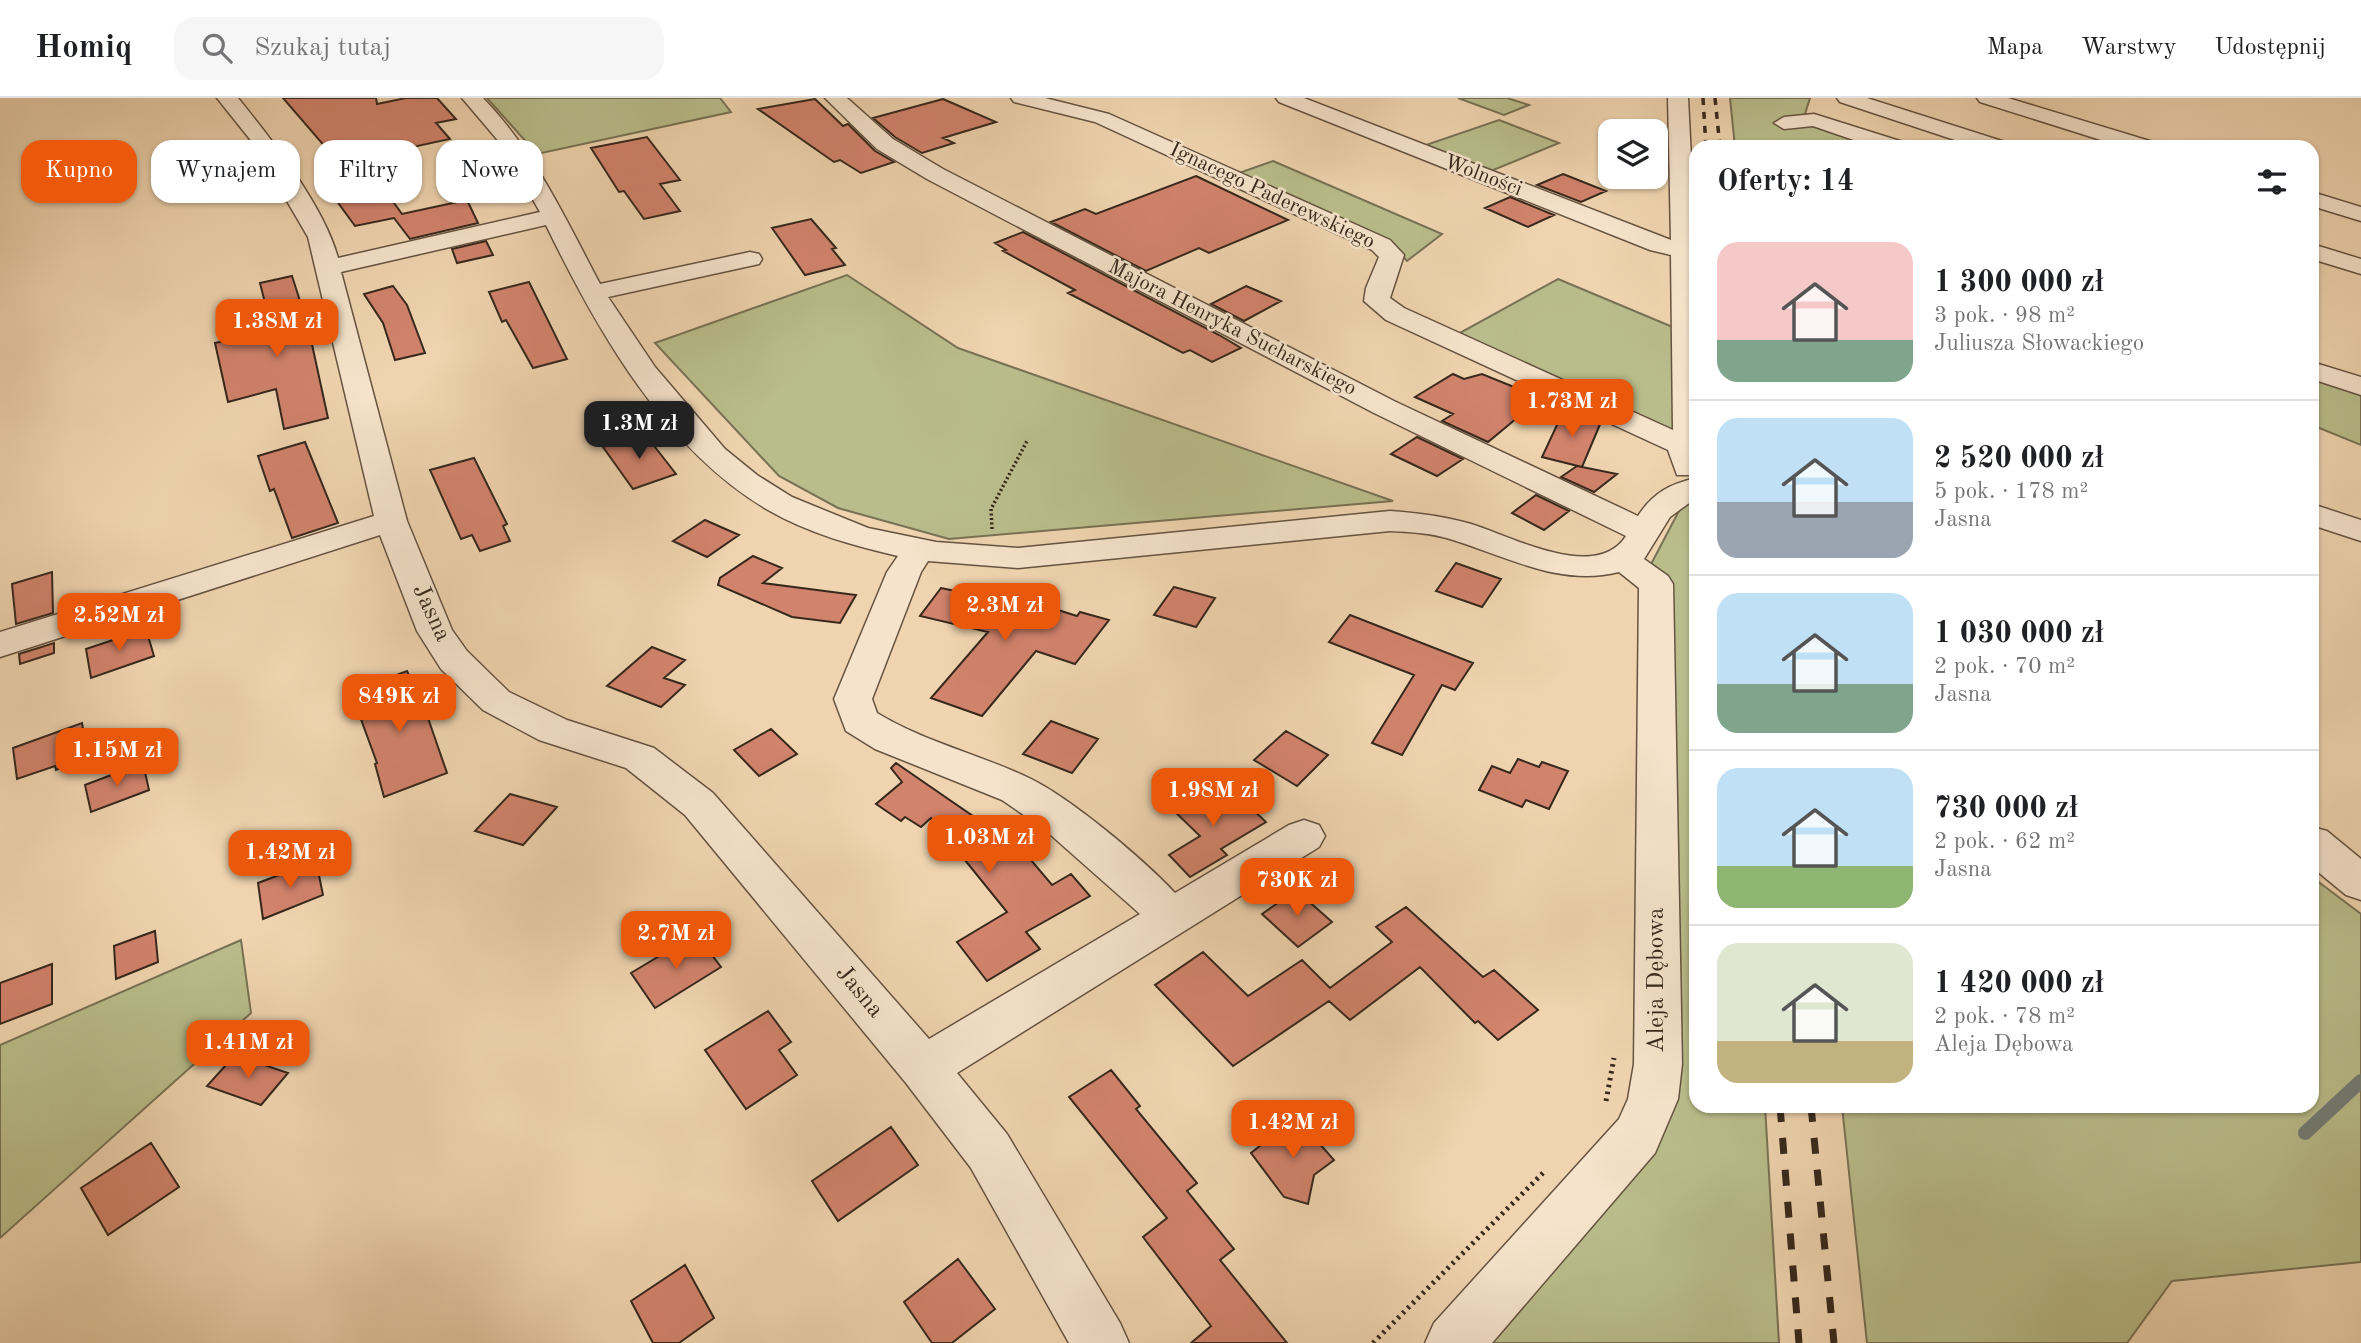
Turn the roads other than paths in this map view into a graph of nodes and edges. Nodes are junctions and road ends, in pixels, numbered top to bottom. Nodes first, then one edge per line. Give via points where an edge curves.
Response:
1 (227, 98) edge
2 (472, 98) edge
3 (835, 98) edge
4 (1021, 98) edge
5 (1286, 98) edge
6 (1678, 98) edge
7 (1847, 98) edge
8 (1987, 98) edge
9 (1781, 111) edge
10 (1787, 140) edge
11 (1874, 140) edge
12 (1976, 140) edge
13 (2122, 140) edge
14 (2319, 201) edge
15 (2361, 214) edge
16 (554, 216) junction
17 (1682, 250) junction
18 (2319, 253) edge
19 (750, 259) dead end
20 (2361, 267) edge
21 (328, 268) junction
22 (592, 293) junction
23 (2319, 372) edge
24 (2361, 386) edge
25 (1682, 445) junction
26 (1689, 468) edge
27 (1689, 489) edge
28 (2319, 516) edge
29 (391, 521) junction
30 (2361, 531) edge
31 (1635, 546) junction
32 (918, 551) junction
33 (0, 645) edge
34 (1304, 836) dead end
35 (2319, 849) edge
36 (2361, 883) edge
37 (1171, 918) junction
38 (923, 1068) junction
39 (1100, 1343) edge
40 (1454, 1343) edge

1 - 21 street, Jasna via 291,184 320,237
2 - 16 street via 524,159
3 - 31 street, Majora Henryka Sucharskiego via 885,145 935,174 1384,407
4 - 25 street, Ignacego Paderewskiego via 1102,118 1381,244 1392,255 1392,264 1376,290 1377,301 1395,314
5 - 17 street, Wolności via 1659,245
6 - 17 street
7 - 12 street
8 - 13 street
9 - 10 street
9 - 11 street
14 - 15 street
16 - 21 street
16 - 22 street
17 - 25 street via 1689,426
18 - 20 street
19 - 22 street
21 - 29 street, Jasna
22 - 32 street via 628,353 688,426 750,485 826,525
23 - 24 street
25 - 26 street
27 - 31 street via 1660,505
28 - 30 street
29 - 33 street
29 - 38 street, Jasna via 435,631 454,660 496,701 553,730 640,758 699,804
31 - 32 street via 1605,567 1572,566 1425,523 1390,521 1018,558
31 - 40 street, Aleja Dębowa via 1656,584 1658,1064 1653,1099 1637,1136
32 - 37 street via 904,572 853,699 860,721 890,739 1016,789 1059,818 1145,890
34 - 37 street
35 - 36 street
37 - 38 street
38 - 39 street, Jasna via 989,1152

